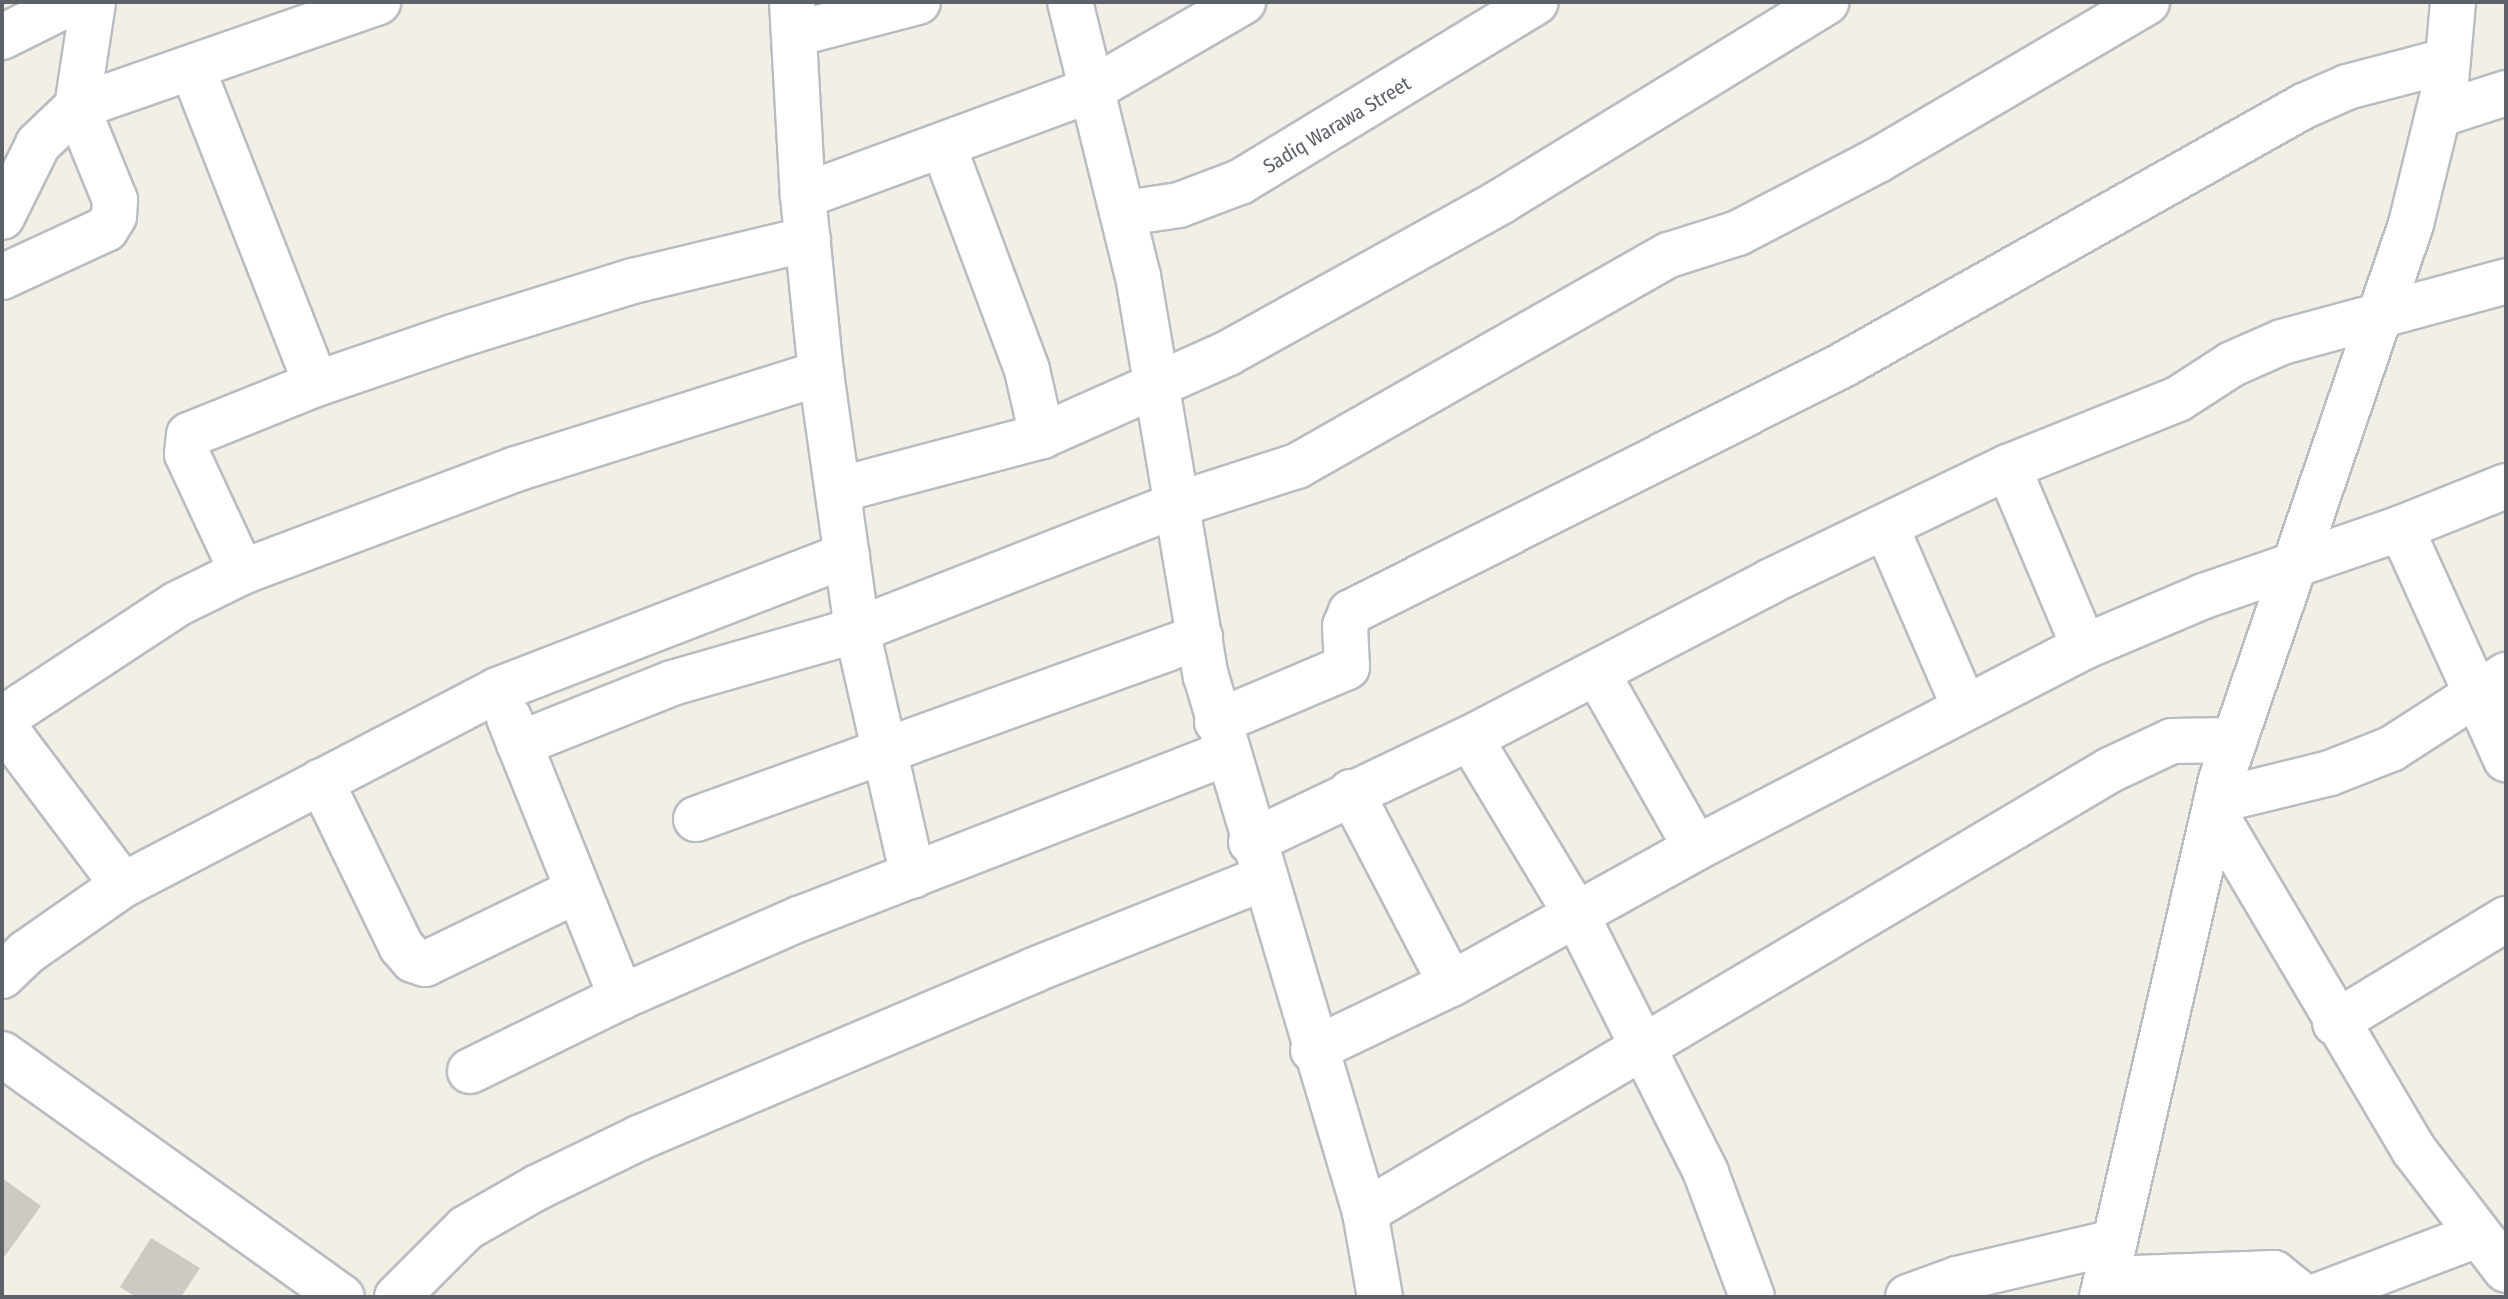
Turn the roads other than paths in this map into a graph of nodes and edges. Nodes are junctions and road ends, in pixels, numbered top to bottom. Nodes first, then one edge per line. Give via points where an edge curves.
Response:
1 (72, 2) edge
2 (93, 2) edge
3 (378, 2) edge
4 (918, 2) edge
5 (1070, 2) edge
6 (1536, 2) edge
7 (1827, 2) edge
8 (2147, 2) edge
9 (2453, 2) edge
10 (1227, 6) edge
11 (793, 18) edge
12 (2, 37) edge
13 (2446, 61) junction
14 (193, 70) junction
15 (1091, 90) junction
16 (2506, 93) edge
17 (77, 107) junction
18 (2438, 115) junction
19 (943, 145) junction
20 (803, 196) junction
21 (1125, 213) junction
22 (2, 217) edge
23 (808, 239) junction
24 (2, 277) edge
25 (2506, 281) edge
26 (2383, 316) junction
27 (821, 373) junction
28 (1159, 383) junction
29 (316, 384) junction
30 (1042, 436) junction
31 (2008, 467) junction
32 (2506, 486) edge
33 (838, 490) junction
34 (1179, 504) junction
35 (2401, 528) junction
36 (1887, 529) junction
37 (847, 555) junction
38 (2297, 562) junction
39 (242, 572) junction
40 (857, 630) junction
41 (1200, 637) junction
42 (2084, 647) junction
43 (1597, 673) junction
44 (2491, 685) edge
45 (497, 690) junction
46 (1964, 706) junction
47 (2, 722) edge
48 (1222, 738) junction
49 (1470, 738) junction
50 (2235, 740) junction
51 (519, 744) junction
52 (883, 752) junction
53 (2506, 759) edge
54 (321, 781) junction
55 (1351, 792) junction
56 (2215, 806) junction
57 (696, 819) dead end
58 (1696, 848) junction
59 (1257, 860) junction
60 (913, 876) junction
61 (123, 885) junction
62 (576, 891) junction
63 (1576, 914) junction
64 (2506, 919) edge
65 (2, 976) edge
66 (1451, 984) junction
67 (621, 997) junction
68 (2335, 1023) junction
69 (1640, 1047) junction
70 (1313, 1050) junction
71 (2, 1054) edge
72 (470, 1071) dead end
73 (1365, 1212) junction
74 (2477, 1235) junction
75 (2506, 1270) edge
76 (2108, 1273) edge
77 (342, 1297) edge
78 (397, 1297) edge
79 (1380, 1297) edge
80 (1752, 1297) edge
81 (1908, 1297) edge
82 (2304, 1297) edge
83 (2314, 1297) edge

1 - 12 street
2 - 17 street
3 - 14 street
4 - 11 street
5 - 15 street
6 - 21 street, Sadiq Warawa Street via 1240,182 1179,205
7 - 28 street via 1500,202 1271,331
8 - 34 street via 1878,160 1738,233 1669,255 1297,466
9 - 13 street
10 - 15 street
11 - 20 street
13 - 18 street
13 - 48 street via 2347,87 2304,106 1841,366 1351,612 1345,626 1347,667
14 - 17 street
14 - 29 street
15 - 19 street
15 - 21 street
16 - 18 street
17 - 22 street via 38,144
17 - 24 street via 115,200 114,216 106,229
18 - 26 street
19 - 20 street
19 - 30 street via 1027,370
20 - 23 street
21 - 28 street
23 - 27 street
23 - 29 street via 633,281
25 - 26 street
26 - 31 street via 2282,342 2232,364 2178,399
26 - 38 street
27 - 33 street
27 - 39 street via 516,469
28 - 30 street
28 - 34 street
29 - 39 street via 189,435 186,442
30 - 33 street
31 - 36 street
31 - 42 street
32 - 35 street
33 - 37 street
34 - 40 street
34 - 41 street
35 - 38 street
35 - 44 street
36 - 43 street via 1771,581
36 - 46 street
37 - 40 street
37 - 45 street
38 - 42 street
38 - 50 street
39 - 47 street via 177,604
40 - 51 street via 672,683
40 - 52 street
41 - 48 street
41 - 52 street
42 - 46 street
43 - 49 street
43 - 58 street
44 - 53 street
44 - 56 street via 2391,749 2330,773
45 - 51 street
45 - 54 street
46 - 58 street
47 - 61 street
48 - 59 street
48 - 60 street
49 - 55 street
49 - 63 street
50 - 56 street
50 - 69 street via 2172,741 2149,750
51 - 62 street
52 - 57 street
52 - 60 street
54 - 61 street
54 - 62 street via 401,946 413,960 425,964
55 - 59 street
55 - 66 street
56 - 68 street
56 - 76 street
58 - 63 street
59 - 70 street
59 - 78 street via 1034,970 639,1138 538,1187 466,1228
60 - 67 street
61 - 65 street via 27,952
62 - 67 street
63 - 66 street
63 - 69 street
64 - 68 street
66 - 70 street
67 - 72 street
68 - 74 street via 2414,1150
69 - 73 street
69 - 80 street via 1706,1173
70 - 73 street
71 - 77 street
73 - 79 street
74 - 75 street
74 - 83 street
76 - 81 street via 1957,1279
76 - 82 street via 2274,1273

